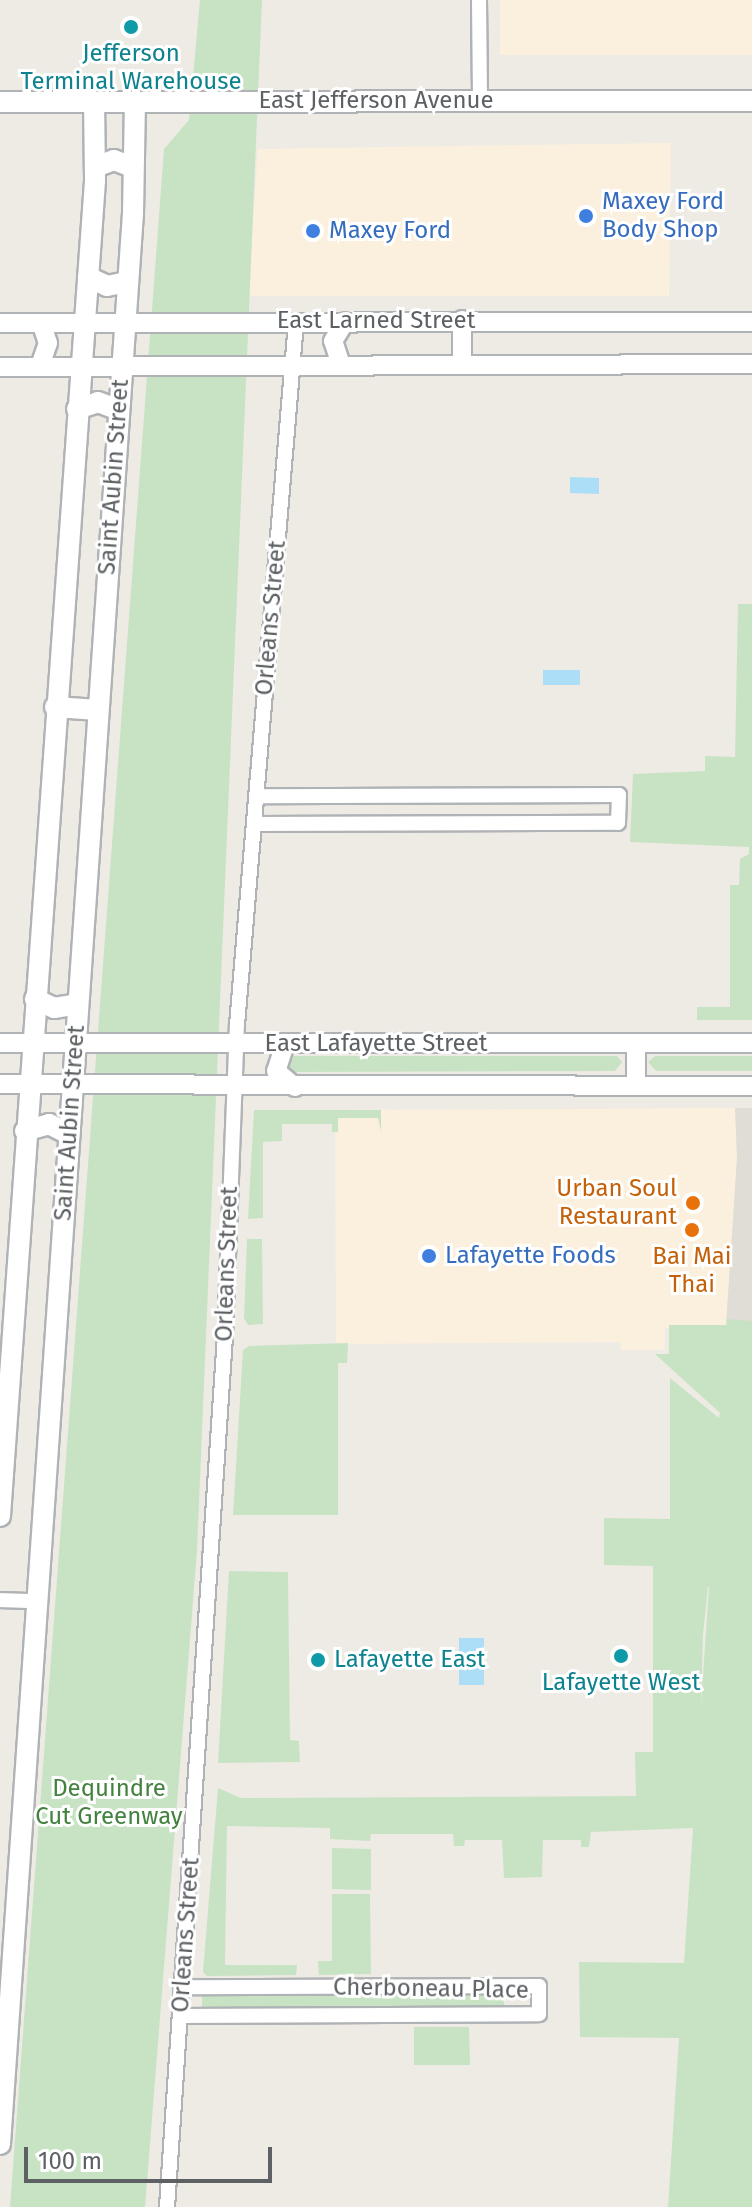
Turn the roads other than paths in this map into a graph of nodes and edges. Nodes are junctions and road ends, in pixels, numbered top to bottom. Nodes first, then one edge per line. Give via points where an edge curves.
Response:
1 (479, 0) edge
2 (480, 101) junction
3 (752, 101) edge
4 (0, 102) edge
5 (94, 102) junction
6 (135, 102) junction
7 (95, 167) junction
8 (132, 167) junction
9 (88, 277) junction
10 (127, 282) junction
11 (462, 320) junction
12 (345, 322) junction
13 (752, 322) edge
14 (0, 323) edge
15 (41, 323) junction
16 (85, 323) junction
17 (125, 323) junction
18 (296, 323) junction
19 (752, 364) edge
20 (341, 365) junction
21 (462, 365) junction
22 (40, 366) junction
23 (81, 366) junction
24 (122, 366) junction
25 (291, 366) junction
26 (0, 367) edge
27 (77, 409) junction
28 (119, 410) junction
29 (55, 707) junction
30 (98, 710) junction
31 (445, 795) junction
32 (256, 796) junction
33 (254, 824) junction
34 (445, 824) junction
35 (35, 999) junction
36 (78, 1004) junction
37 (0, 1043) edge
38 (752, 1043) edge
39 (31, 1044) junction
40 (285, 1044) junction
41 (636, 1044) junction
42 (75, 1046) junction
43 (235, 1046) junction
44 (72, 1083) junction
45 (0, 1084) edge
46 (29, 1084) junction
47 (235, 1086) junction
48 (636, 1086) junction
49 (752, 1086) edge
50 (295, 1087) junction
51 (25, 1131) junction
52 (69, 1134) junction
53 (0, 1516) edge
54 (0, 1600) edge
55 (37, 1601) junction
56 (183, 1987) junction
57 (5, 1994) edge
58 (181, 2016) junction
59 (0, 2144) edge
60 (167, 2207) edge

1 - 2 street
2 - 3 main road, East Jefferson Avenue
2 - 6 main road, East Jefferson Avenue
4 - 5 main road, East Jefferson Avenue
5 - 6 main road, East Jefferson Avenue
5 - 7 main road, Saint Aubin Street
6 - 8 main road, Saint Aubin Street
7 - 8 main road via 114,160
7 - 9 main road, Saint Aubin Street
8 - 10 main road, Saint Aubin Street
9 - 10 main road via 107,286
9 - 16 main road, Saint Aubin Street
10 - 17 main road, Saint Aubin Street
11 - 12 street, East Larned Street
11 - 13 street, East Larned Street
11 - 21 street
12 - 18 street, East Larned Street
12 - 20 street via 333,341
14 - 15 street, East Larned Street
15 - 16 street, East Larned Street
15 - 22 street via 48,343
16 - 17 street, East Larned Street
16 - 23 main road, Saint Aubin Street
17 - 18 street, East Larned Street
17 - 24 main road, Saint Aubin Street
18 - 25 street, Orleans Street
19 - 21 street, East Larned Street
20 - 21 street, East Larned Street
20 - 25 street, East Larned Street
22 - 23 street, East Larned Street
22 - 26 street, East Larned Street
23 - 24 street, East Larned Street
23 - 27 main road, Saint Aubin Street
24 - 25 street, East Larned Street
24 - 28 main road, Saint Aubin Street
25 - 32 street, Orleans Street
27 - 28 main road via 98,402
27 - 29 main road, Saint Aubin Street
28 - 30 main road, Saint Aubin Street
29 - 30 main road
29 - 35 main road, Saint Aubin Street
30 - 36 main road, Saint Aubin Street
31 - 32 street
31 - 34 street
31 - 34 street via 619,795 618,823
32 - 33 street, Orleans Street
33 - 34 street
33 - 43 street, Orleans Street
35 - 36 main road via 54,1008
35 - 39 main road, Saint Aubin Street
36 - 42 main road, Saint Aubin Street
37 - 39 street, East Lafayette Street
38 - 41 street, East Lafayette Street
39 - 42 street, East Lafayette Street
39 - 46 main road, Saint Aubin Street
40 - 41 street, East Lafayette Street
40 - 43 street, East Lafayette Street
40 - 50 street via 276,1071
41 - 48 street
42 - 43 street, East Lafayette Street
42 - 44 main road, Saint Aubin Street
43 - 47 street, Orleans Street
44 - 46 street, East Lafayette Street
44 - 47 street, East Lafayette Street
44 - 52 main road, Saint Aubin Street
45 - 46 street, East Lafayette Street
46 - 51 main road, Saint Aubin Street
47 - 50 street, East Lafayette Street
47 - 56 street, Orleans Street via 225,1335
48 - 49 street, East Lafayette Street
48 - 50 street, East Lafayette Street
51 - 52 main road via 49,1124
51 - 53 main road, Saint Aubin Street
52 - 55 main road, Saint Aubin Street
54 - 55 street
55 - 57 main road, Saint Aubin Street
56 - 58 street, Orleans Street
56 - 58 street, Cherboneau Place via 539,1986 539,2014
57 - 59 main road, Saint Aubin Street
58 - 60 street, Orleans Street

